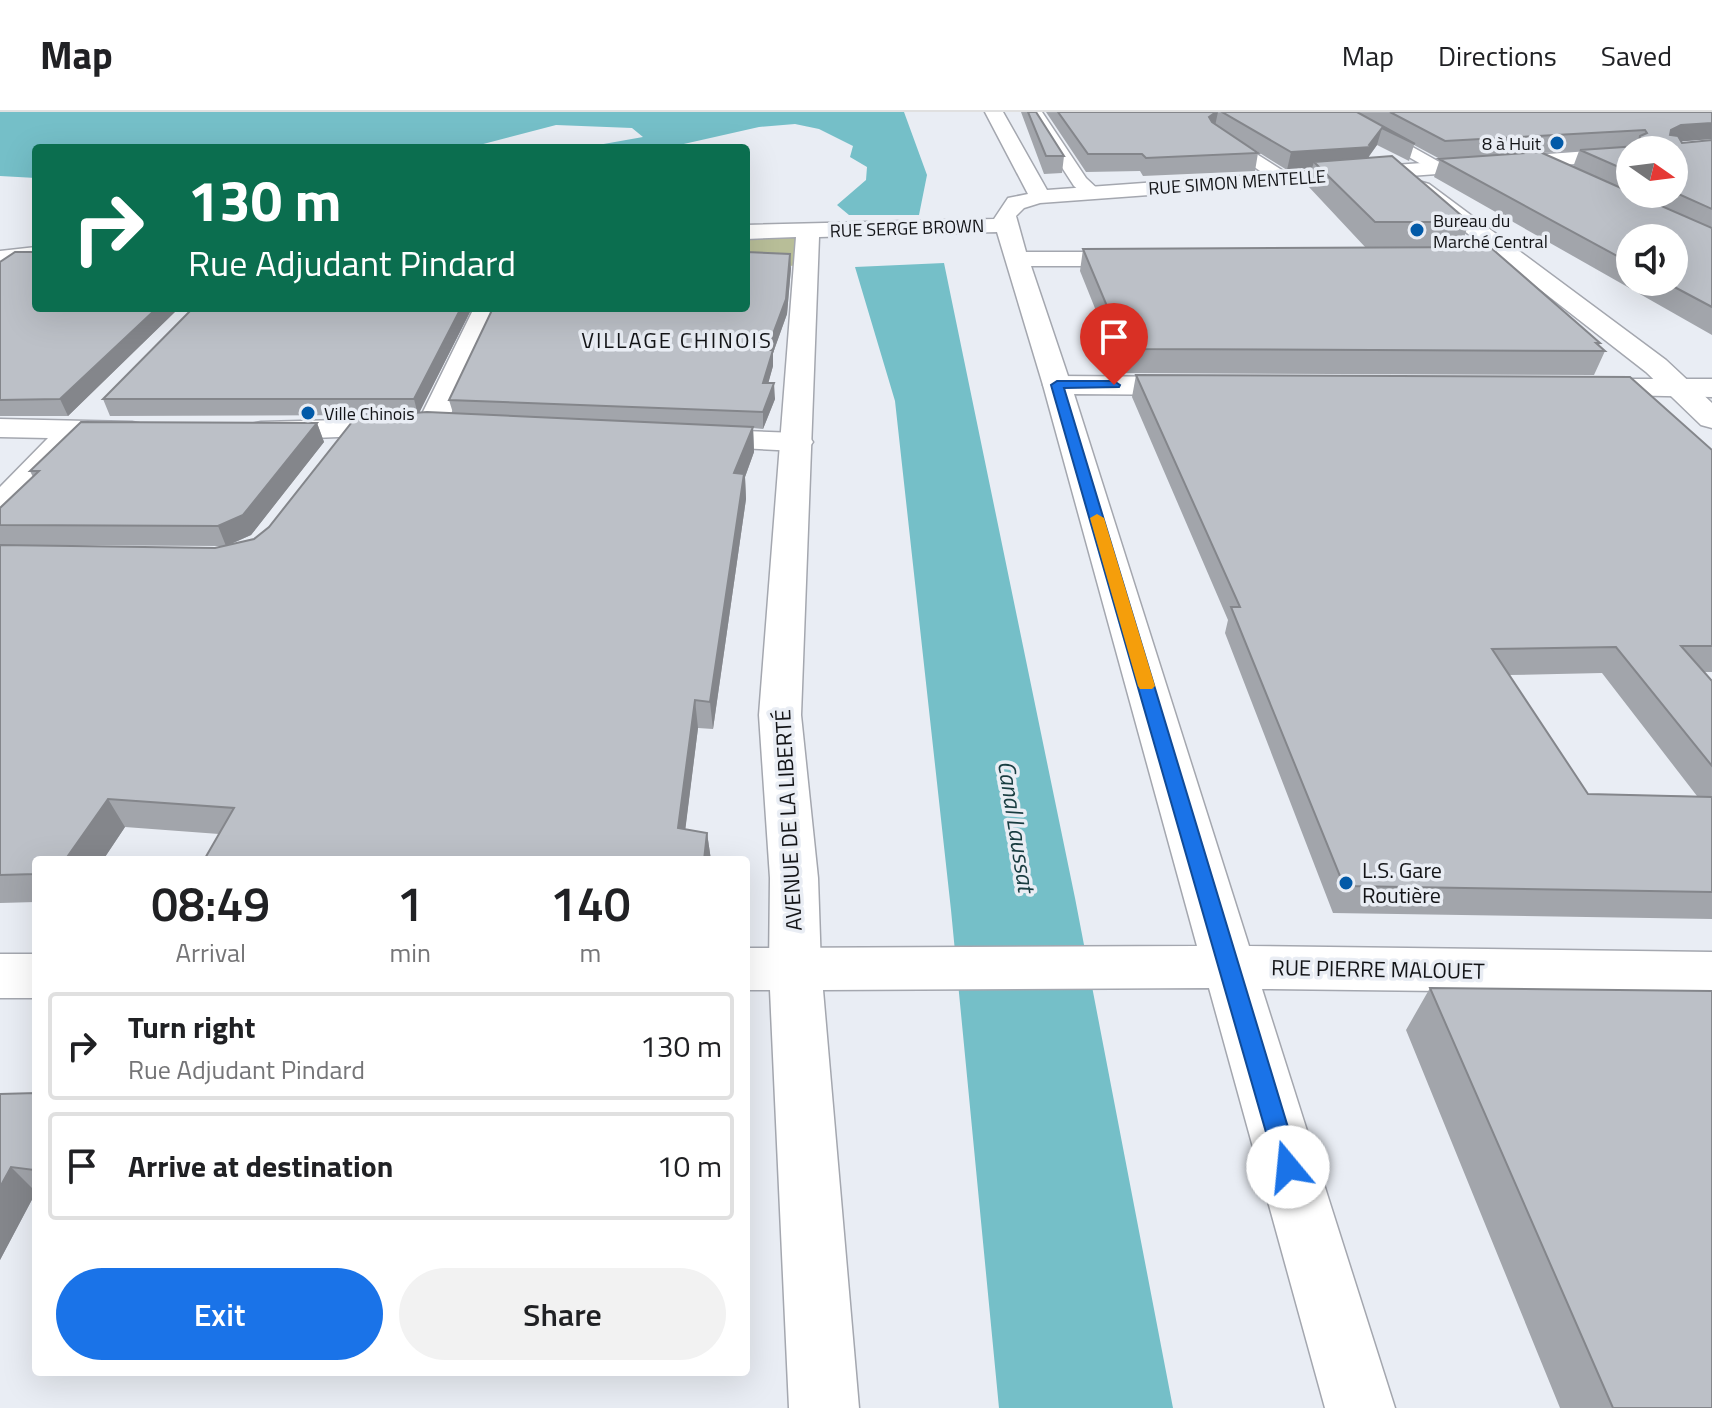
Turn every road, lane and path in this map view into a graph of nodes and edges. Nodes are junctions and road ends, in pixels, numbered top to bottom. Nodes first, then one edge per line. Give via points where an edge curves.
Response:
1 (994, 112) edge
2 (1338, 112) edge
3 (1035, 113) edge
4 (1217, 134) edge
5 (1616, 155) edge
6 (1539, 162) junction
7 (1441, 168) junction
8 (1401, 171) junction
9 (1282, 178) junction
10 (1582, 182) edge
11 (1093, 193) junction
12 (1040, 197) junction
13 (801, 220) junction
14 (1006, 225) junction
15 (750, 231) edge
16 (19, 256) edge
17 (1017, 259) junction
18 (1159, 259) edge
19 (1412, 259) edge
20 (1514, 259) junction
21 (0, 269) edge
22 (485, 312) edge
23 (1057, 385) junction
24 (1222, 386) edge
25 (1554, 388) edge
26 (1680, 388) junction
27 (1712, 388) edge
28 (107, 397) edge
29 (1712, 419) edge
30 (431, 427) junction
31 (0, 428) edge
32 (462, 429) edge
33 (353, 430) junction
34 (73, 431) junction
35 (166, 431) edge
36 (228, 431) edge
37 (669, 437) edge
38 (797, 442) junction
39 (323, 468) edge
40 (0, 506) edge
41 (1229, 967) junction
42 (798, 969) edge
43 (1712, 973) edge
44 (0, 976) edge
45 (32, 976) edge
46 (824, 1408) edge
47 (1360, 1408) edge

1 - 12 street
2 - 7 lane
3 - 11 lane via 1080,182
4 - 9 lane
5 - 6 street, RUE SIMON MENTELLE
6 - 7 street, RUE SIMON MENTELLE
6 - 10 street
7 - 8 street, RUE SIMON MENTELLE
8 - 9 street, RUE SIMON MENTELLE
8 - 20 street
9 - 11 street, RUE SIMON MENTELLE
11 - 12 street, RUE SIMON MENTELLE
12 - 14 street, RUE SIMON MENTELLE via 1013,205 1005,215
13 - 14 street, RUE SERGE BROWN
13 - 15 street, RUE SERGE BROWN
13 - 38 street, AVENUE DE LA LIBERTÉ
14 - 17 street
16 - 21 street
17 - 18 street
17 - 23 street
19 - 20 street
20 - 26 street
22 - 30 street
23 - 24 street
23 - 41 street
25 - 26 street
26 - 27 street
26 - 29 street
28 - 34 street
30 - 32 street
30 - 33 street
31 - 34 street
33 - 36 street
33 - 39 street
34 - 35 street
34 - 40 street
37 - 38 street
38 - 42 street, AVENUE DE LA LIBERTÉ via 780,715
41 - 42 street, RUE PIERRE MALOUET
41 - 43 street, RUE PIERRE MALOUET
41 - 47 street
42 - 46 street, AVENUE DE LA LIBERTÉ
44 - 45 street

